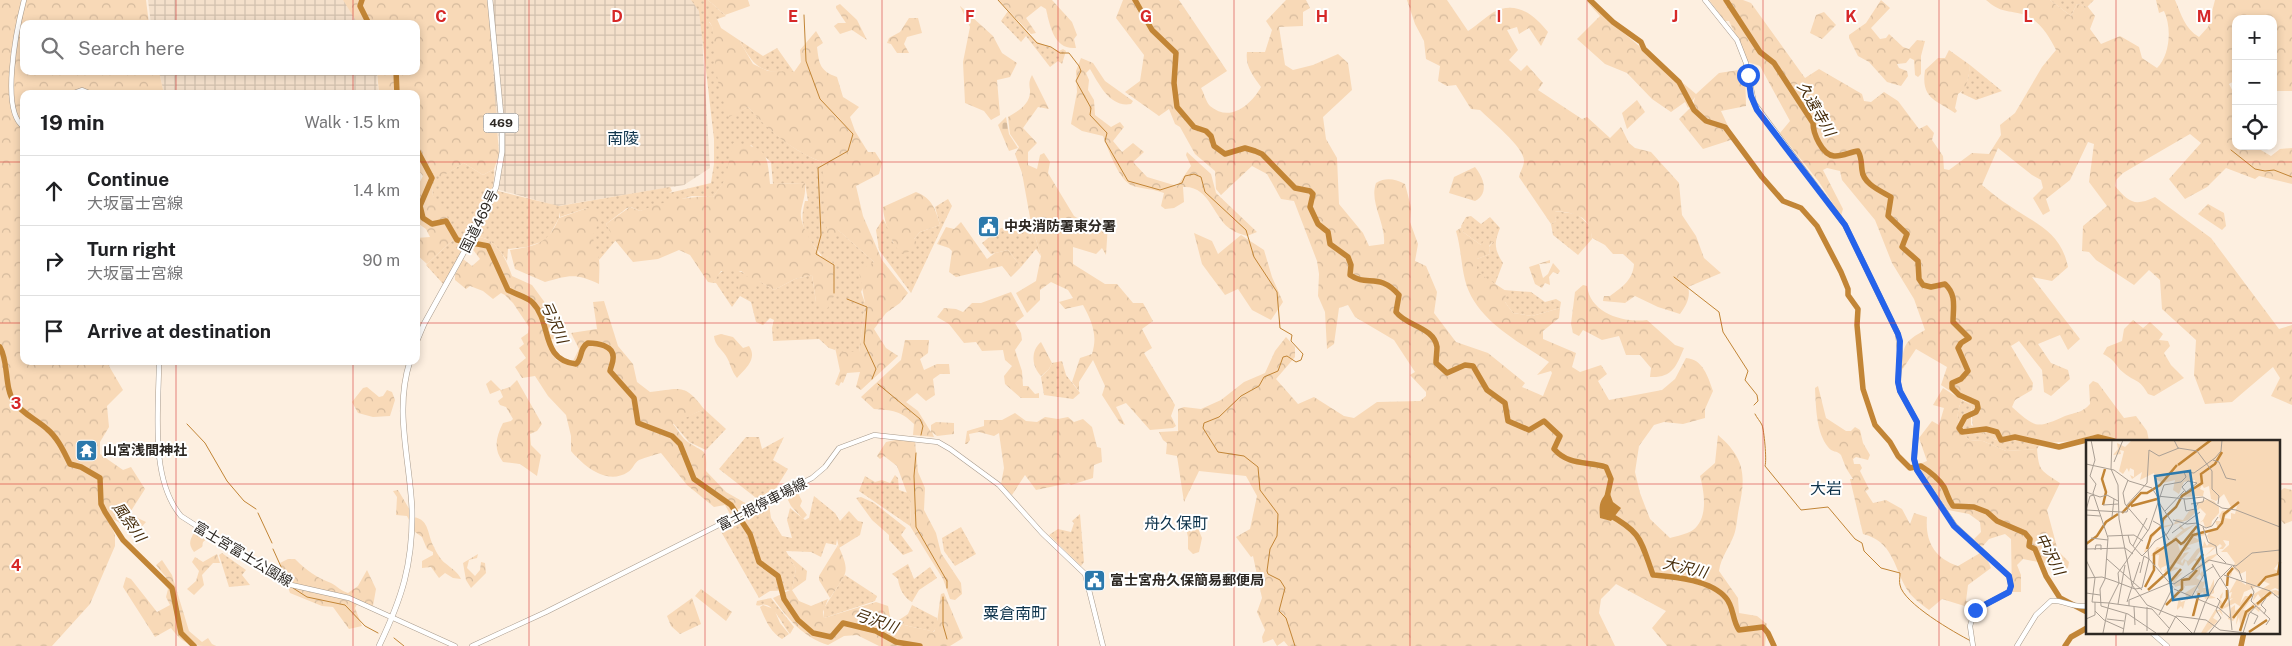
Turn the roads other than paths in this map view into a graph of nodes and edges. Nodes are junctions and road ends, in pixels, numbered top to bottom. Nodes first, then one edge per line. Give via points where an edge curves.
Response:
1 (24, 0) edge
2 (490, 0) edge
3 (1706, 0) edge
4 (6, 71) dead end
5 (7, 113) dead end
6 (20, 125) edge
7 (420, 333) edge
8 (159, 365) edge
9 (409, 365) edge
10 (2086, 606) edge
11 (393, 617) junction
12 (2153, 634) edge
13 (379, 646) edge
14 (455, 646) edge
15 (472, 646) edge
16 (1103, 646) edge
17 (1973, 646) edge
18 (2017, 646) edge
19 (2167, 646) edge

1 - 4 main road
2 - 7 highway, 国道469号 / 469 via 502,126 502,152 496,187
3 - 17 main road via 1737,40 1746,63 1754,104 1845,225 1898,334 1899,387 1917,422 1916,468 1954,526 2009,576 2009,592 1975,610 1970,622
5 - 6 main road
8 - 11 main road, 富士宮富士公園線 via 160,470 181,516 287,584 343,596
9 - 11 highway via 402,417 412,510 411,542 402,595
10 - 18 main road via 2051,601 2036,615
11 - 13 highway
11 - 14 main road, 富士宮富士公園線
12 - 19 main road
15 - 16 main road, 富士根停車場線 via 812,478 839,448 858,439 885,435 938,442 999,485 1085,574

